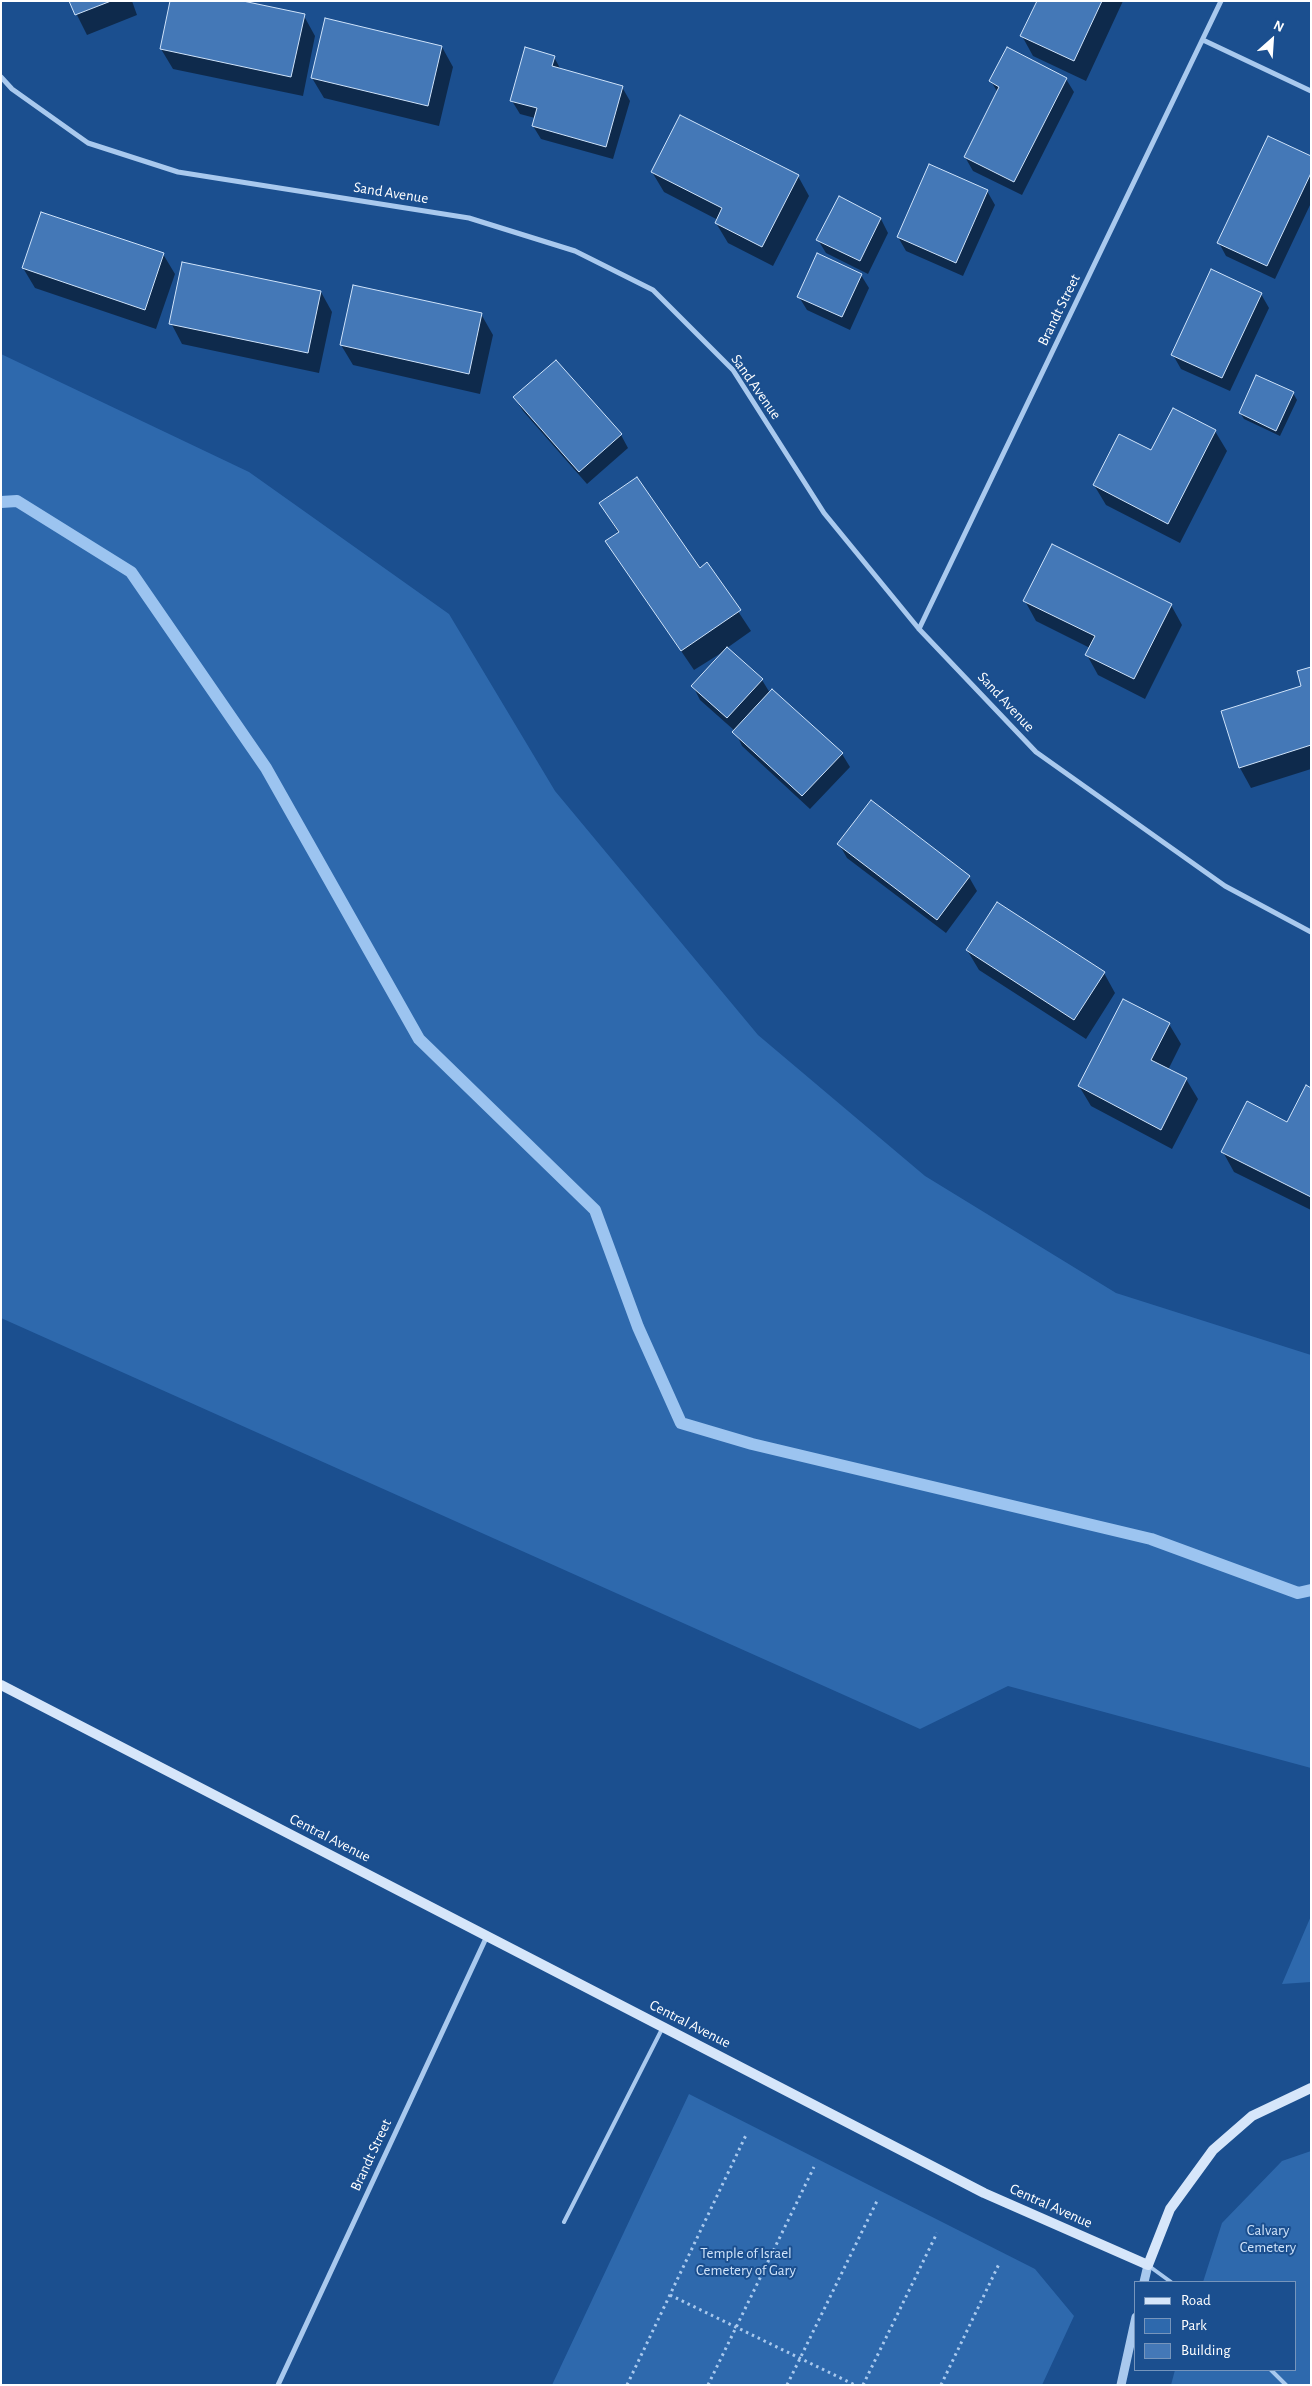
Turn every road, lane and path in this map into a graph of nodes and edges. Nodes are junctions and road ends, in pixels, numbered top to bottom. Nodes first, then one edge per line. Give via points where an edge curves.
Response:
1 (1221, 1) edge
2 (1203, 40) junction
3 (1, 77) edge
4 (1311, 91) edge
5 (920, 629) junction
6 (1311, 932) edge
7 (1, 1685) edge
8 (487, 1936) junction
9 (663, 2026) junction
10 (1311, 2088) edge
11 (747, 2133) dead end
12 (814, 2167) dead end
13 (877, 2201) dead end
14 (564, 2222) dead end
15 (937, 2233) dead end
16 (999, 2264) dead end
17 (1148, 2265) junction
18 (1144, 2281) edge
19 (1170, 2281) edge
20 (670, 2295) junction
21 (1134, 2326) edge
22 (736, 2327) junction
23 (800, 2358) junction
24 (1272, 2371) edge
25 (278, 2385) edge
26 (627, 2385) edge
27 (708, 2385) edge
28 (787, 2385) edge
29 (855, 2385) edge
30 (862, 2385) edge
31 (941, 2385) edge
32 (1120, 2385) edge
33 (1286, 2385) edge

1 - 2 street, Brandt Street
2 - 4 street
2 - 5 street, Brandt Street
3 - 5 street, Sand Avenue via 12,89 88,143 178,172 469,218 575,251 653,290 733,370 824,513
5 - 6 street, Sand Avenue via 1036,752 1225,886
7 - 8 main road, Central Avenue
8 - 9 main road, Central Avenue
8 - 25 street, Brandt Street
9 - 14 lane
9 - 17 main road, Central Avenue via 984,2193
10 - 17 main road via 1252,2116 1213,2150 1170,2209
11 - 20 path
12 - 22 path
13 - 23 path
15 - 30 path
16 - 31 path
17 - 18 street
17 - 19 lane
20 - 22 path
20 - 26 path
21 - 32 street
22 - 23 path
22 - 27 path
23 - 28 path
23 - 29 path
24 - 33 lane

